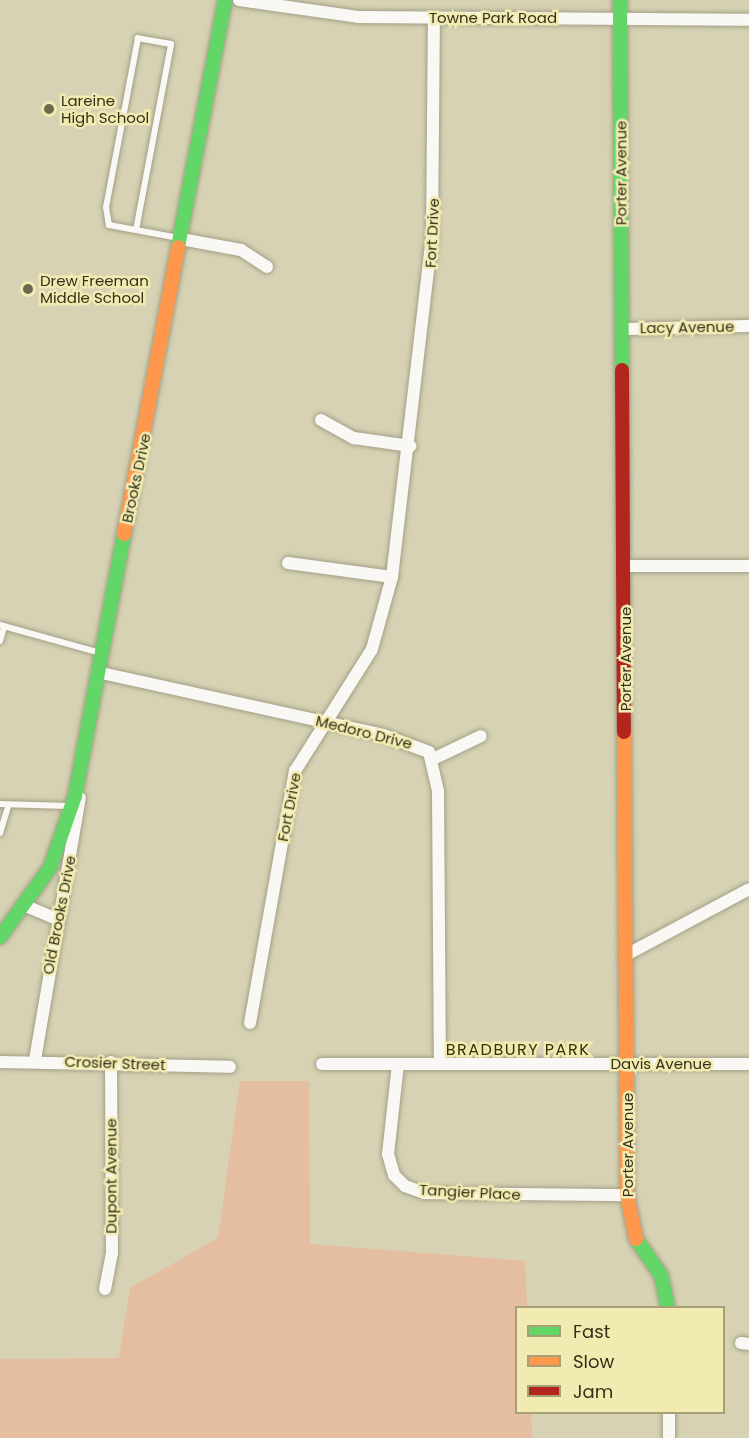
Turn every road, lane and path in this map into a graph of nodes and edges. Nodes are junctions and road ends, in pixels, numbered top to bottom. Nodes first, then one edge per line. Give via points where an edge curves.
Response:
1 (225, 0) edge
2 (239, 0) edge
3 (620, 0) edge
4 (620, 17) junction
5 (434, 18) junction
6 (749, 20) edge
7 (136, 230) junction
8 (181, 239) junction
9 (267, 267) dead end
10 (749, 326) edge
11 (624, 328) junction
12 (321, 420) dead end
13 (410, 446) junction
14 (288, 563) dead end
15 (626, 566) junction
16 (749, 566) edge
17 (392, 577) junction
18 (2, 626) edge
19 (0, 641) edge
20 (100, 653) junction
21 (97, 672) junction
22 (324, 722) junction
23 (481, 736) dead end
24 (434, 759) junction
25 (81, 769) junction
26 (0, 804) edge
27 (8, 806) junction
28 (72, 806) junction
29 (0, 833) edge
30 (749, 889) edge
31 (26, 906) junction
32 (57, 919) junction
33 (1, 933) edge
34 (628, 954) junction
35 (250, 1023) dead end
36 (35, 1060) junction
37 (0, 1062) edge
38 (111, 1062) junction
39 (322, 1064) dead end
40 (399, 1064) junction
41 (440, 1064) junction
42 (749, 1064) edge
43 (628, 1065) junction
44 (230, 1067) dead end
45 (627, 1195) junction
46 (105, 1289) dead end
47 (668, 1306) edge
48 (669, 1414) edge
49 (669, 1438) edge

1 - 8 street, Brooks Drive
2 - 5 street, Towne Park Road via 328,16
3 - 4 street, Porter Avenue
4 - 5 street, Towne Park Road
4 - 6 street, Towne Park Road
4 - 11 street, Porter Avenue
5 - 13 street, Fort Drive via 432,239
7 - 7 lane via 109,225 106,207 138,38 171,44
7 - 8 lane
8 - 9 street via 241,250
8 - 20 street, Brooks Drive
10 - 11 street, Lacy Avenue
11 - 15 street, Porter Avenue
12 - 13 street via 354,438
13 - 17 street, Fort Drive
14 - 17 street
15 - 16 street
15 - 34 street, Porter Avenue
17 - 22 street, Fort Drive via 372,649
18 - 19 lane
18 - 20 lane
20 - 21 street, Brooks Drive
21 - 22 street, Medoro Drive
21 - 25 street, Brooks Drive
22 - 24 street, Medoro Drive via 417,745
22 - 35 street, Fort Drive via 290,785
23 - 24 street
24 - 41 street
25 - 28 street, Brooks Drive
25 - 32 street, Old Brooks Drive via 74,839
26 - 27 lane
27 - 28 lane
27 - 29 lane
28 - 31 street, Brooks Drive via 58,852
30 - 34 street
31 - 32 street
31 - 33 street, Brooks Drive
32 - 36 street, Old Brooks Drive
34 - 43 street, Porter Avenue
36 - 37 street, Crosier Street
36 - 38 street, Crosier Street
38 - 44 street, Crosier Street
38 - 46 street, Dupont Avenue via 112,1253
39 - 40 street, Davis Avenue
40 - 41 street, Davis Avenue
40 - 45 street, Tangier Place via 388,1154 394,1175 405,1186 424,1192
41 - 43 street, Davis Avenue
42 - 43 street, Davis Avenue
43 - 45 street, Porter Avenue
45 - 47 street, Porter Avenue via 633,1235 661,1275
48 - 49 street

